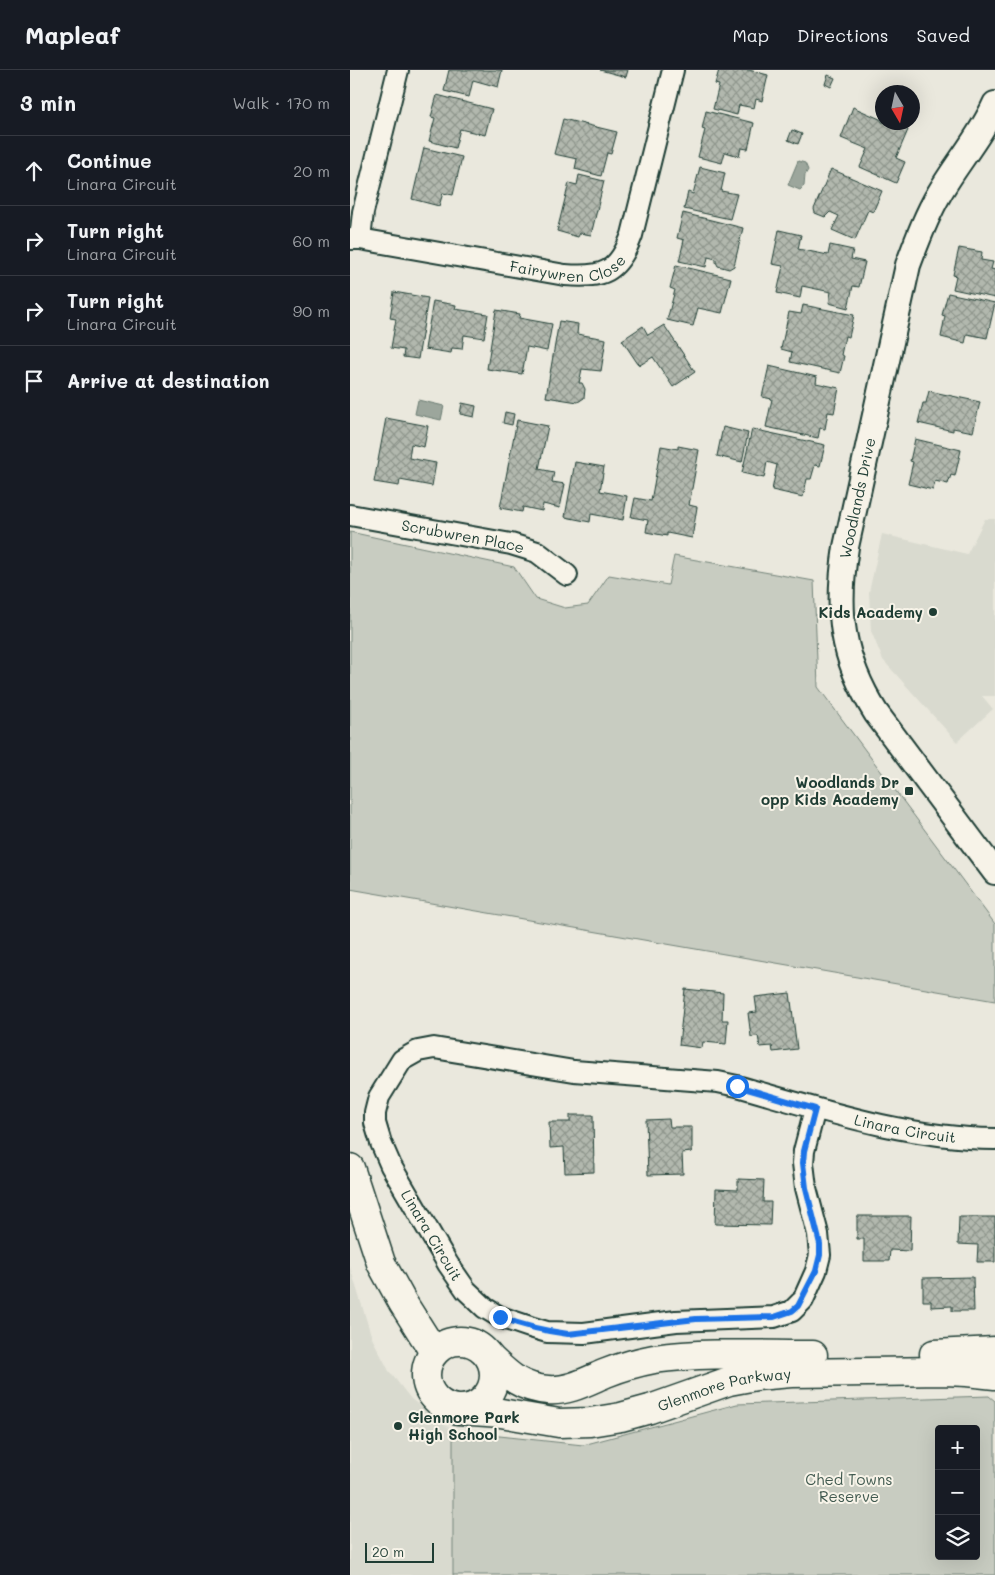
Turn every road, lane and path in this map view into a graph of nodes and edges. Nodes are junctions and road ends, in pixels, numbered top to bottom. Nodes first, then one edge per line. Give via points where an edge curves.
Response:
1 (398, 70) edge
2 (673, 70) edge
3 (995, 104) edge
4 (355, 239) edge
5 (350, 514) edge
6 (568, 576) dead end
7 (995, 872) edge
8 (815, 1109) junction
9 (995, 1139) edge
10 (350, 1168) edge
11 (995, 1351) edge
12 (434, 1352) junction
13 (490, 1358) junction
14 (995, 1375) edge
15 (458, 1410) junction

1 - 4 street
2 - 4 street, Fairywren Close via 632,236 612,268 594,276 565,276
3 - 7 street, Woodlands Drive via 938,194 908,265 846,547 840,608 850,661 861,689
5 - 6 street, Scrubwren Place via 511,544 537,552
8 - 8 street, Linara Circuit via 718,1082 574,1070 434,1048 418,1051 402,1060 379,1097 375,1112 377,1132 392,1166 466,1290 500,1317 530,1328 568,1334 696,1319 774,1317 798,1306 816,1271 820,1255 803,1163
8 - 9 street, Linara Circuit via 924,1134
10 - 12 main road via 381,1263
11 - 13 main road, Glenmore Parkway via 679,1357 629,1365 569,1387 551,1390 531,1388 512,1379
12 - 13 main road via 448,1342 460,1340 478,1345
12 - 15 main road via 426,1366 429,1390 446,1407
13 - 15 main road via 494,1384 489,1395 480,1404
14 - 15 main road, Glenmore Parkway via 945,1371 756,1376 729,1381 630,1414 590,1422 559,1423

